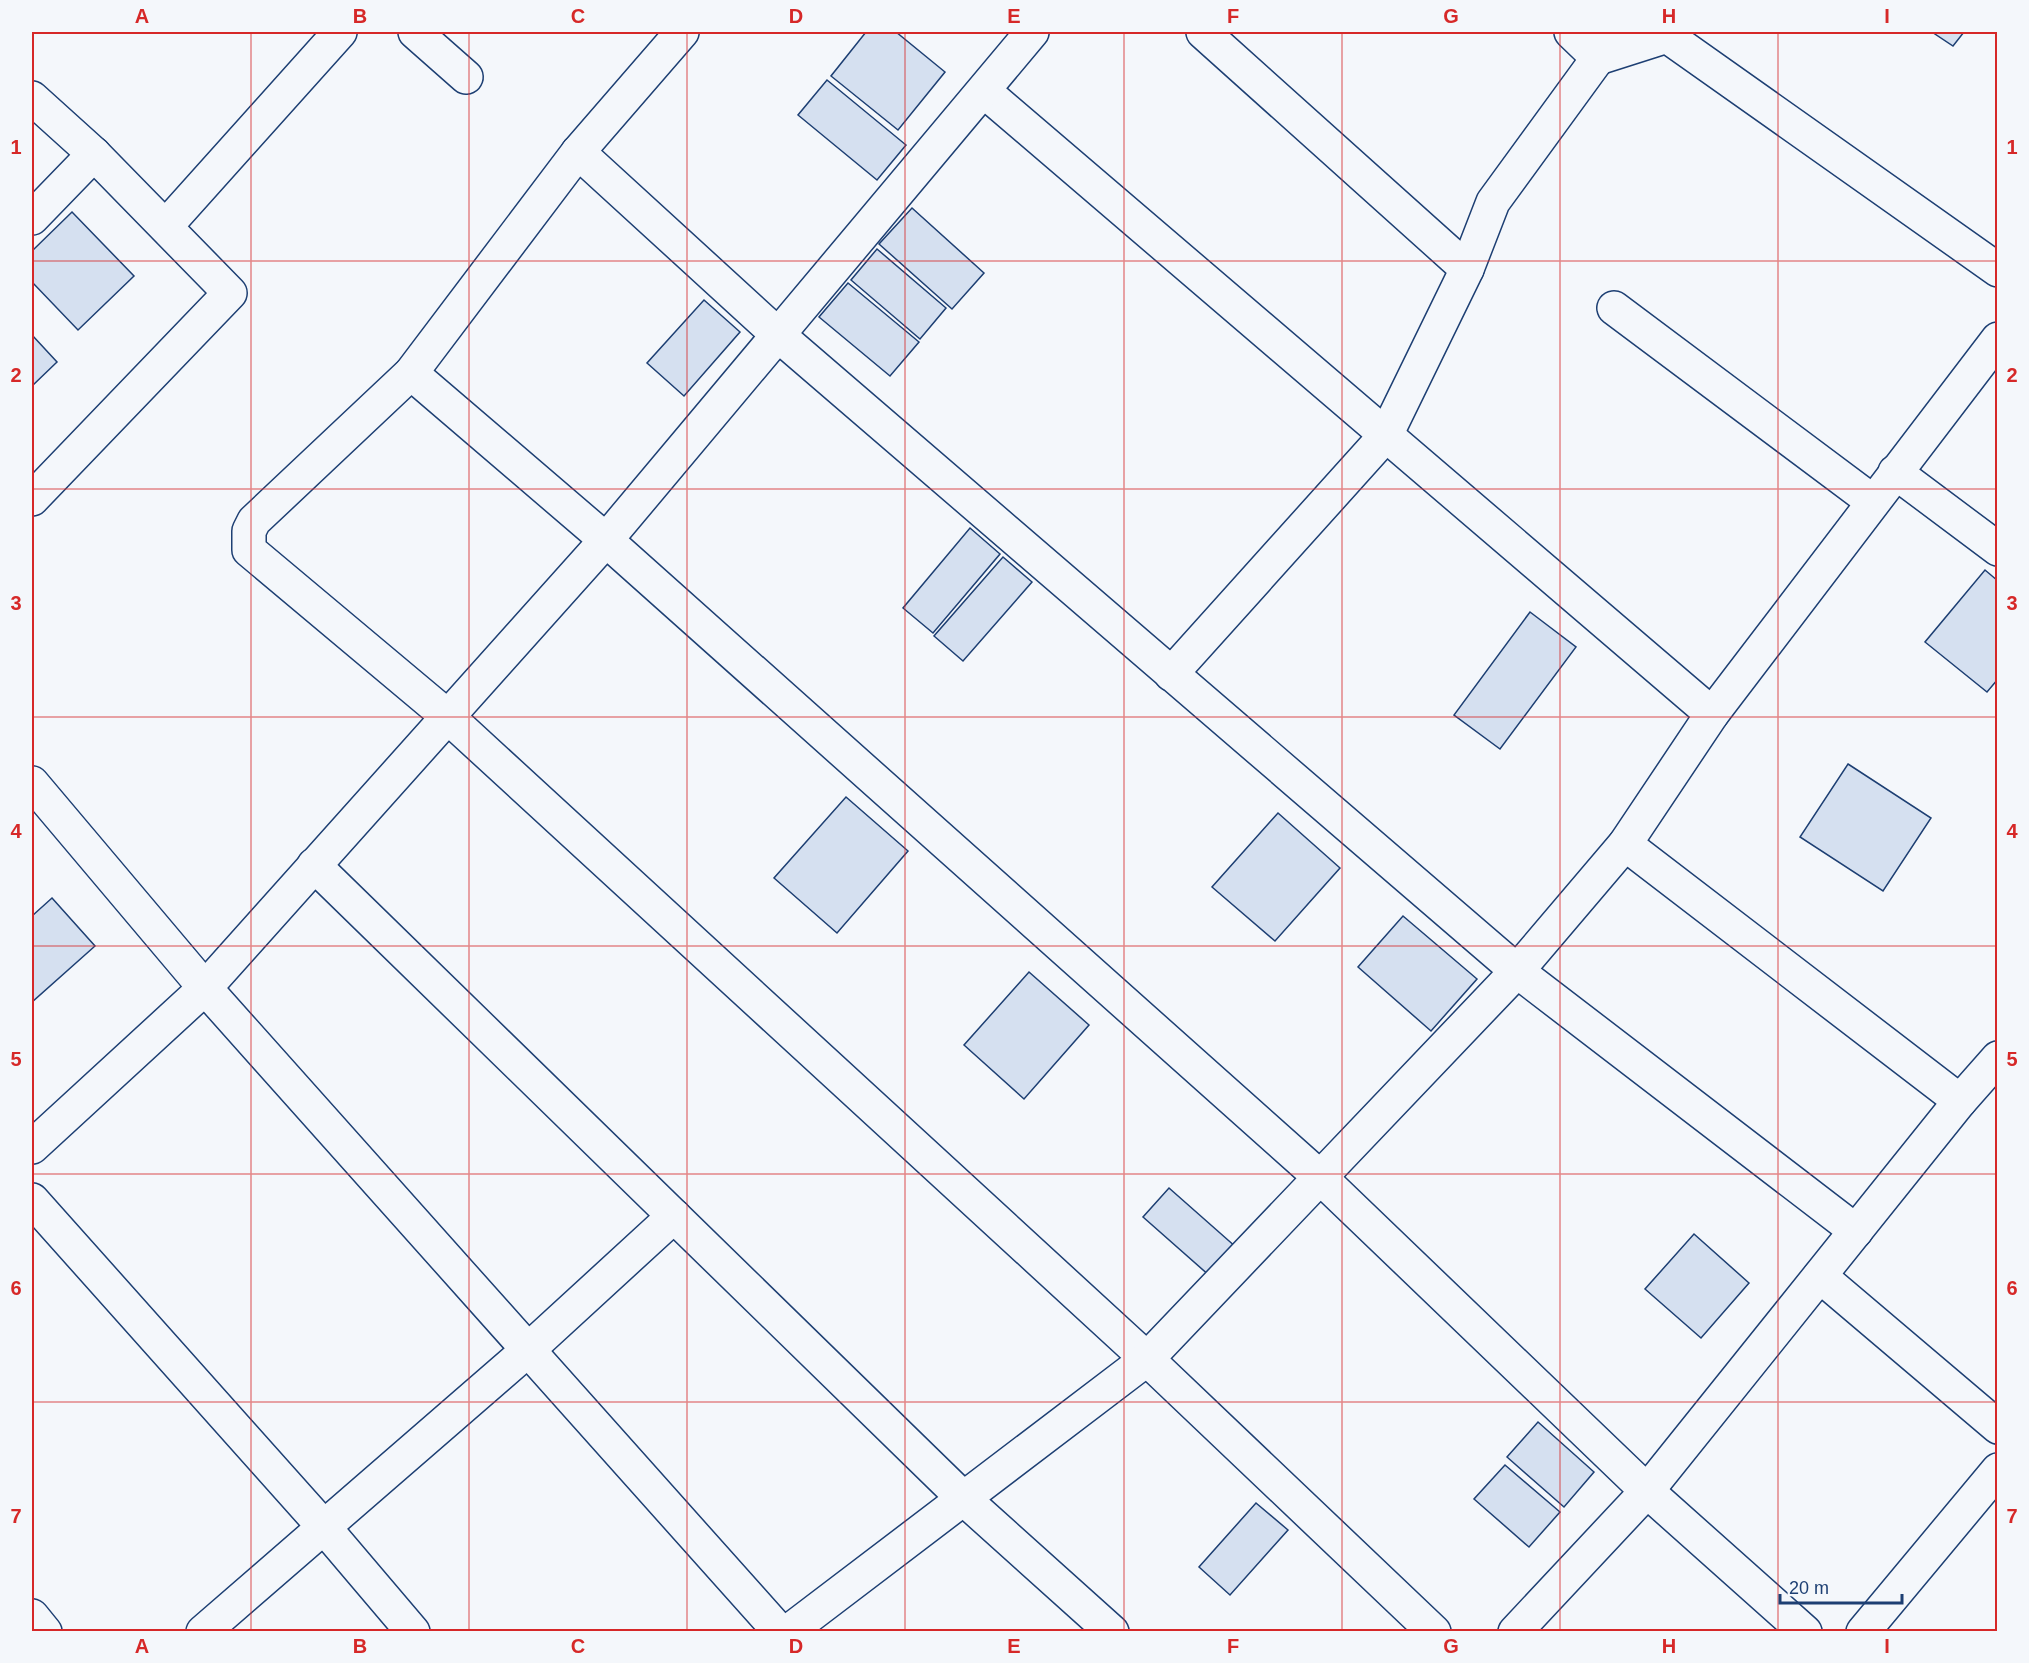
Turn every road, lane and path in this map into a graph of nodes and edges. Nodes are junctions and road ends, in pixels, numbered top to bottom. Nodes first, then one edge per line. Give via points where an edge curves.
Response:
1 (339, 32) edge
2 (415, 32) edge
3 (682, 32) edge
4 (1032, 32) edge
5 (1203, 32) edge
6 (1571, 32) edge
7 (1601, 44) edge
8 (466, 77) dead end
9 (984, 91) junction
10 (32, 98) edge
11 (578, 152) junction
12 (94, 154) junction
13 (32, 218) edge
14 (166, 226) junction
15 (1467, 269) junction
16 (1998, 270) edge
17 (1614, 308) dead end
18 (777, 334) junction
19 (1998, 339) edge
20 (411, 373) junction
21 (1386, 435) junction
22 (1895, 472) junction
23 (32, 499) edge
24 (1872, 501) junction
25 (606, 540) junction
26 (1998, 549) edge
27 (1171, 674) junction
28 (1712, 714) junction
29 (447, 716) junction
30 (32, 783) edge
31 (1625, 844) junction
32 (314, 865) junction
33 (1517, 971) junction
34 (205, 988) junction
35 (1998, 1058) edge
36 (1960, 1101) junction
37 (32, 1147) edge
38 (1322, 1179) junction
39 (32, 1200) edge
40 (674, 1216) junction
41 (1856, 1231) junction
42 (1820, 1276) junction
43 (528, 1350) junction
44 (1147, 1359) junction
45 (1998, 1427) edge
46 (1998, 1470) edge
47 (1647, 1491) junction
48 (964, 1499) junction
49 (323, 1526) junction
50 (32, 1616) edge
51 (45, 1632) edge
52 (203, 1632) edge
53 (412, 1632) edge
54 (780, 1632) edge
55 (788, 1632) edge
56 (1112, 1632) edge
57 (1434, 1632) edge
58 (1515, 1632) edge
59 (1805, 1632) edge
60 (1863, 1632) edge

1 - 14 street
2 - 8 street
3 - 11 street
4 - 9 street
5 - 15 street
6 - 7 street
7 - 15 street via 1493,202
7 - 16 street via 1667,36
9 - 18 street
9 - 21 street
10 - 12 street
11 - 18 street
11 - 20 street
12 - 13 street
12 - 14 street
14 - 23 street via 230,293
15 - 21 street
17 - 24 street
18 - 25 street
18 - 27 street
19 - 22 street
20 - 25 street
20 - 29 street via 254,521 249,531 249,550
21 - 27 street
21 - 28 street
22 - 24 street
22 - 26 street
24 - 28 street
25 - 29 street
25 - 38 street
27 - 33 street
28 - 31 street
29 - 32 street
29 - 44 street
30 - 34 street
31 - 33 street
31 - 36 street
32 - 34 street
32 - 40 street
33 - 38 street
33 - 41 street
34 - 37 street
34 - 43 street
35 - 36 street
36 - 41 street
38 - 44 street
38 - 47 street
39 - 49 street
40 - 43 street
40 - 48 street
41 - 42 street
42 - 45 street
42 - 47 street
43 - 49 street
43 - 54 street
44 - 48 street
44 - 57 street
46 - 60 street
47 - 58 street
47 - 59 street
48 - 55 street
48 - 56 street
49 - 52 street
49 - 53 street
50 - 51 street

